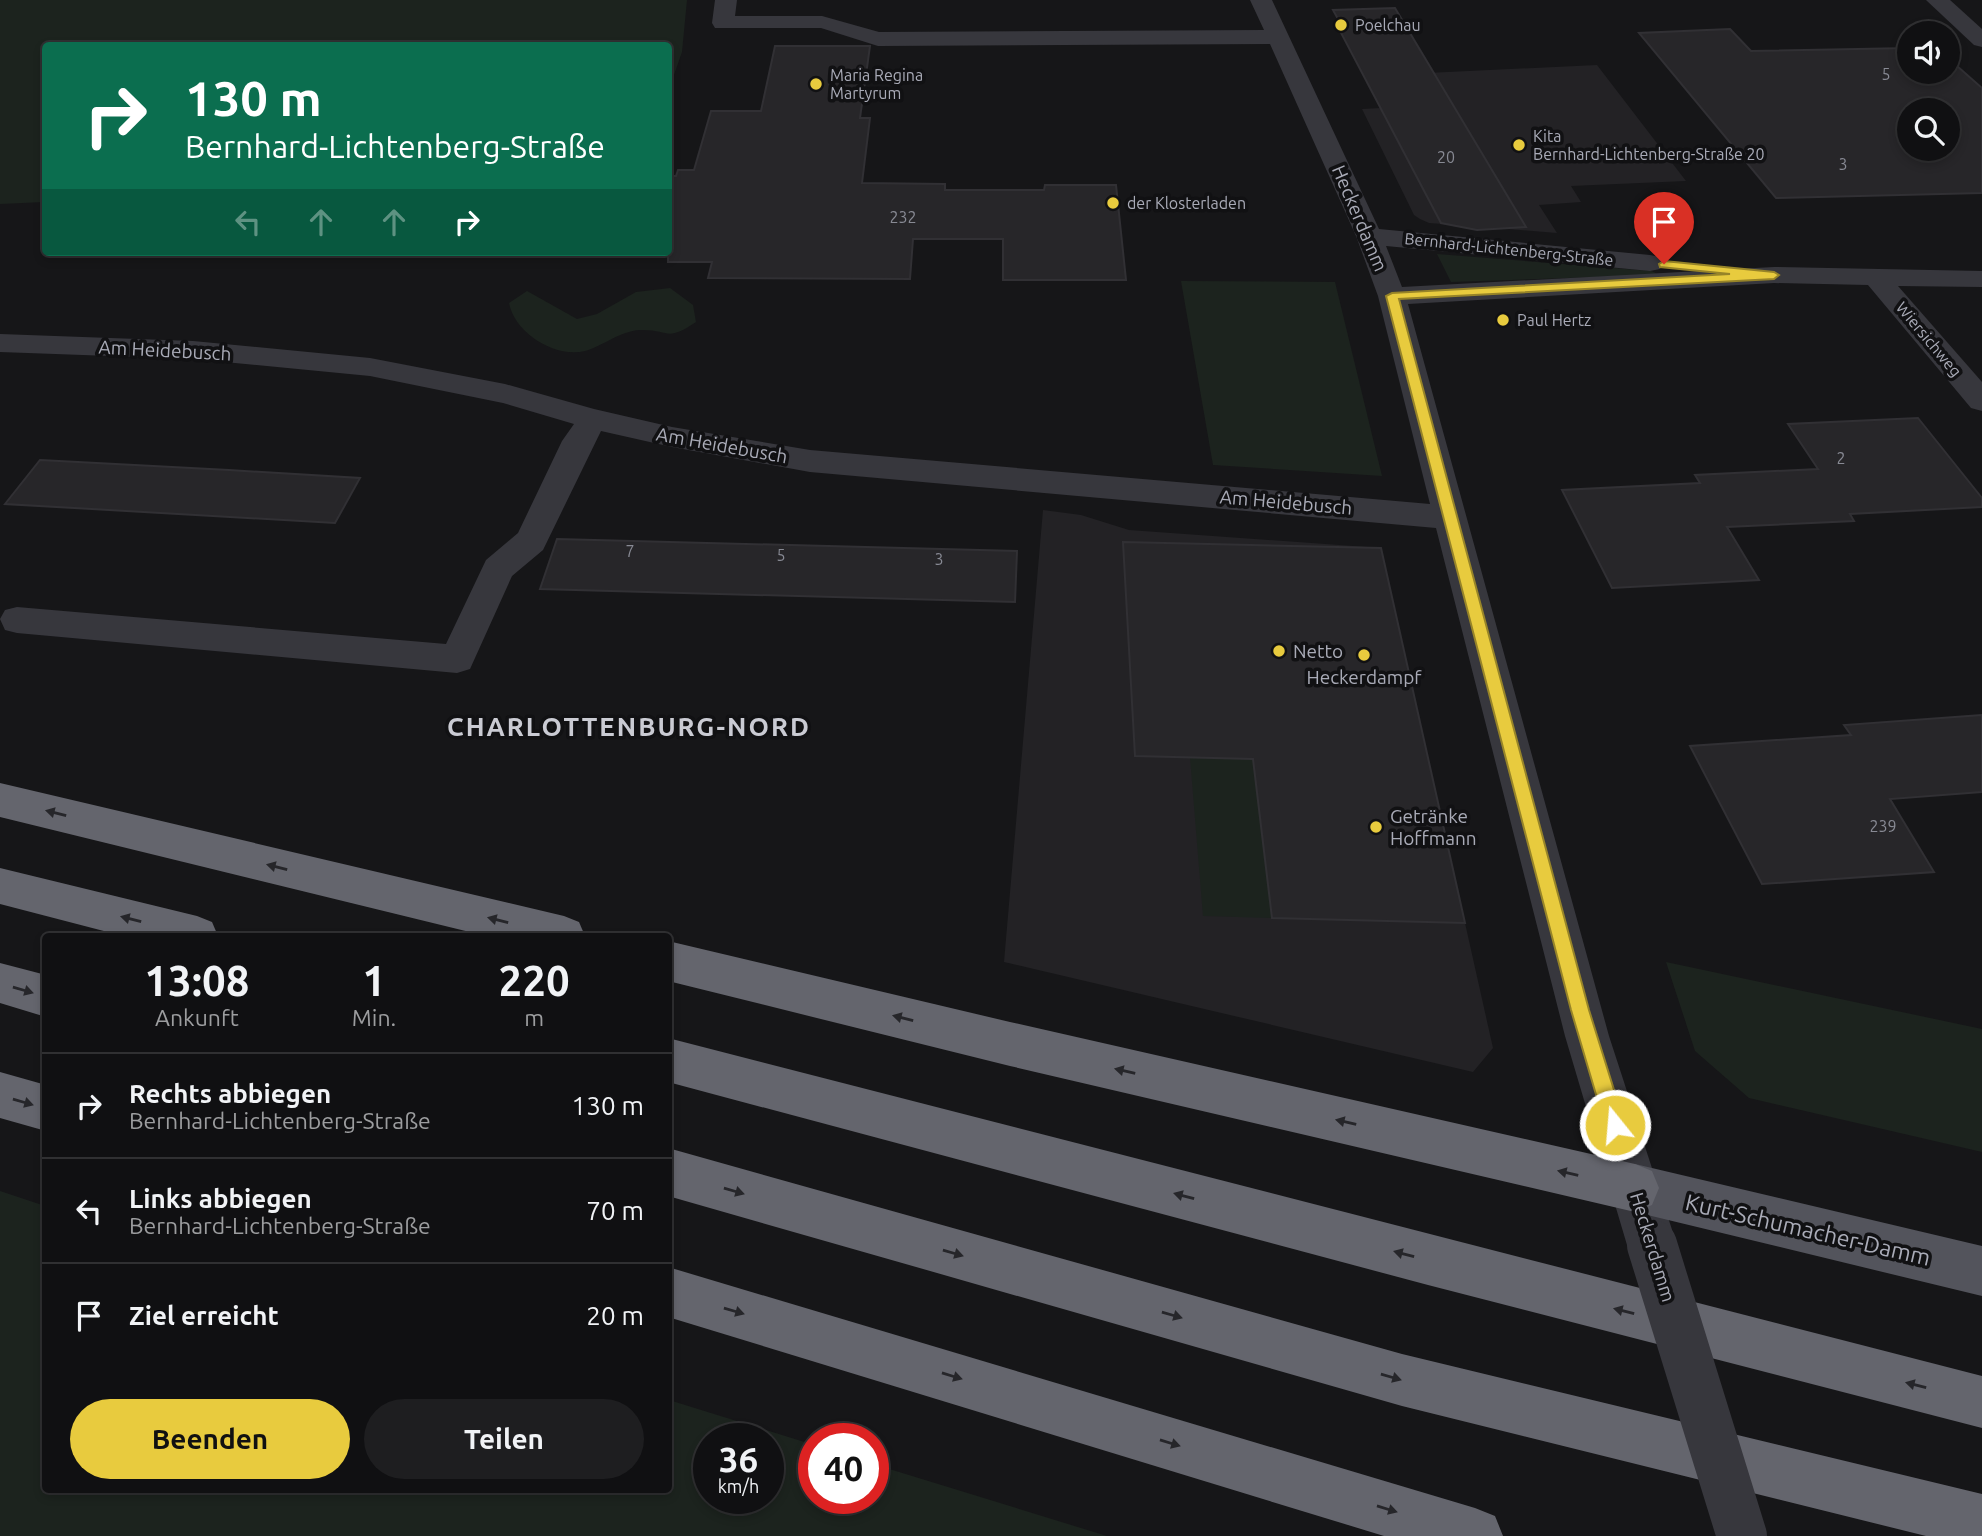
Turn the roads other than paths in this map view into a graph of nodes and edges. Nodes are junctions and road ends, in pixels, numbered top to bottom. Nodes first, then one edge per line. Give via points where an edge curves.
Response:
1 (726, 0) edge
2 (1261, 0) edge
3 (1937, 0) edge
4 (1278, 37) junction
5 (1982, 40) edge
6 (1369, 236) junction
7 (1774, 275) junction
8 (1875, 276) junction
9 (1982, 279) edge
10 (1392, 296) junction
11 (0, 343) edge
12 (1982, 401) edge
13 (593, 419) junction
14 (1450, 517) junction
15 (17, 620) dead end
16 (0, 800) edge
17 (0, 886) edge
18 (185, 933) edge
19 (552, 933) edge
20 (672, 962) edge
21 (0, 983) edge
22 (42, 995) edge
23 (672, 1061) edge
24 (0, 1095) edge
25 (42, 1107) edge
26 (672, 1173) edge
27 (1635, 1188) junction
28 (1982, 1271) edge
29 (672, 1293) edge
30 (1982, 1402) edge
31 (1982, 1522) edge
32 (1475, 1536) edge
33 (1742, 1536) edge

1 - 4 street via 723,23 822,22 878,39
2 - 4 street, Heckerdamm
3 - 5 street
4 - 6 street, Heckerdamm
6 - 7 street, Bernhard-Lichtenberg-Straße
6 - 10 street, Heckerdamm
7 - 8 street, Bernhard-Lichtenberg-Straße
7 - 10 street, Bernhard-Lichtenberg-Straße
8 - 9 street, Bernhard-Lichtenberg-Straße
8 - 12 street, Wiersichweg
10 - 14 street, Heckerdamm
11 - 13 street, Am Heidebusch via 193,350 370,367 505,394
13 - 14 street, Am Heidebusch via 810,461
13 - 15 street via 531,541 498,569 457,659
14 - 27 street, Heckerdamm via 1587,1036
19 -> 16 highway
18 -> 17 highway
27 -> 20 highway
21 -> 22 highway
30 -> 23 highway
24 -> 25 highway
26 -> 31 highway via 1402,1380
27 - 28 main road, Kurt-Schumacher-Damm
27 - 33 street, Heckerdamm, bridge
29 -> 32 highway

